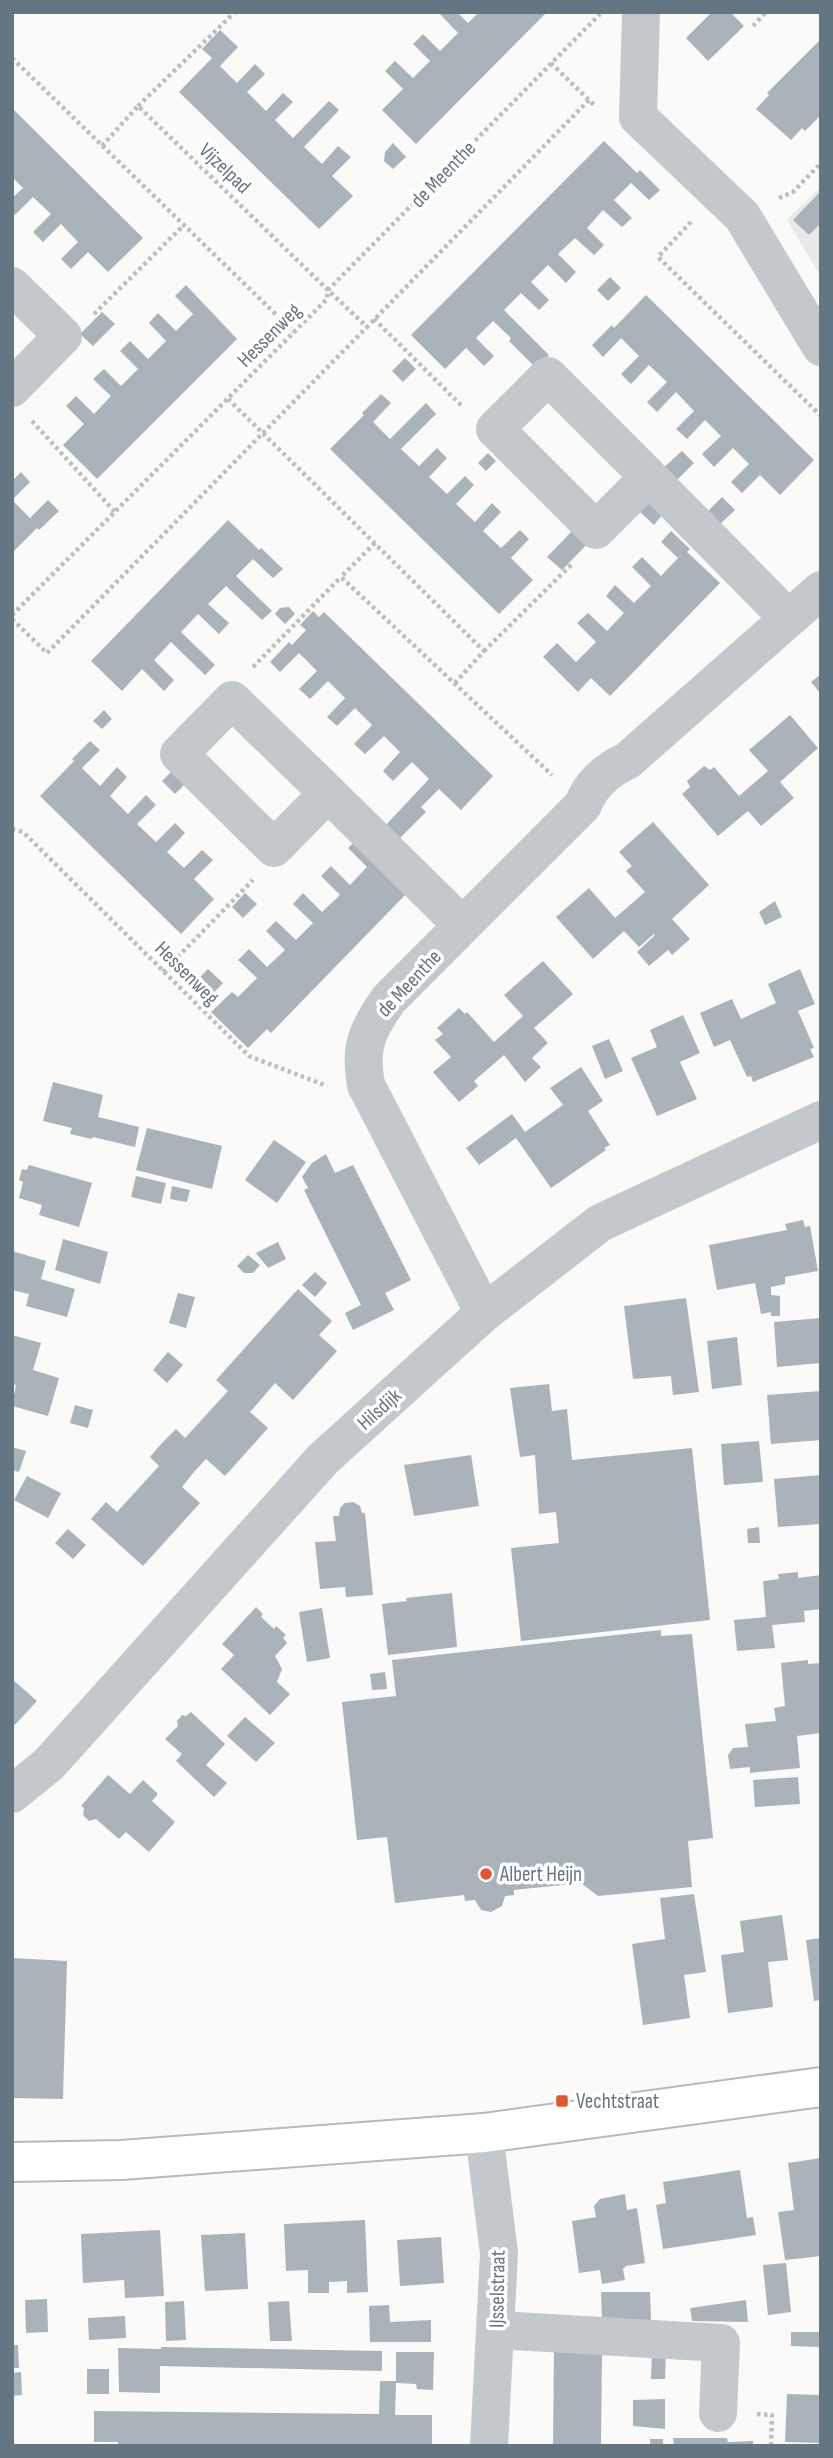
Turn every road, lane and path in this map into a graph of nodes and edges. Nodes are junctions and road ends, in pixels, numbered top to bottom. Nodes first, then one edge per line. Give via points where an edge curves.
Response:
1 (235, 12) edge
2 (602, 12) edge
3 (641, 12) edge
4 (766, 12) edge
5 (753, 26) dead end
6 (12, 58) edge
7 (589, 100) dead end
8 (138, 106) junction
9 (102, 146) junction
10 (821, 163) edge
11 (731, 205) junction
12 (184, 225) junction
13 (12, 286) edge
14 (328, 290) junction
15 (374, 320) junction
16 (367, 327) junction
17 (294, 332) junction
18 (63, 336) junction
19 (821, 347) edge
20 (228, 399) junction
21 (18, 400) edge
22 (821, 416) edge
23 (495, 429) junction
24 (262, 433) junction
25 (649, 477) junction
26 (115, 512) junction
27 (596, 530) junction
28 (375, 543) junction
29 (341, 578) junction
30 (821, 590) edge
31 (12, 617) edge
32 (788, 618) junction
33 (484, 651) junction
34 (454, 684) junction
35 (232, 700) junction
36 (328, 793) junction
37 (583, 805) junction
38 (12, 830) edge
39 (274, 848) junction
40 (462, 925) junction
41 (163, 972) junction
42 (366, 1085) junction
43 (821, 1119) edge
44 (484, 1313) junction
45 (12, 1794) edge
46 (821, 2087) edge
47 (484, 2133) junction
48 (12, 2162) edge
49 (496, 2330) junction
50 (718, 2413) dead end
51 (489, 2446) edge

1 - 8 path
2 - 14 path, de Meenthe
3 - 11 street via 638,117
4 - 5 path
6 - 9 path
7 - 15 path
8 - 9 path
8 - 14 path, Vijzelpad
9 - 12 path
10 - 11 path via 793,192
11 - 19 street
11 - 22 path via 658,257
12 - 17 path
12 - 18 path via 78,331
13 - 18 street
14 - 16 path
14 - 17 path, Hessenweg via 327,299
15 - 16 path
15 - 23 path via 480,424
16 - 24 path, Hessenweg
17 - 20 path, Hessenweg
18 - 21 street
20 - 24 path
20 - 26 path, Hessenweg
21 - 26 path
23 - 25 street via 548,376
23 - 27 street
24 - 28 path
24 - 31 path, Hessenweg via 47,653
25 - 27 street
25 - 32 street
26 - 31 path, Hessenweg
27 - 33 path via 593,543
28 - 29 path
28 - 33 path
29 - 34 path
29 - 35 path via 234,686
30 - 32 street, de Meenthe
32 - 37 street, de Meenthe via 627,761 614,766 588,791
33 - 34 path
34 - 37 path
35 - 36 street
35 - 39 street via 179,754
36 - 39 street
36 - 40 street
37 - 40 street, de Meenthe
38 - 41 path, Hessenweg via 23,832
39 - 41 path via 273,859
40 - 42 street, de Meenthe via 374,1020 364,1040
41 - 42 path, Hessenweg via 249,1056 340,1091
42 - 44 street, de Meenthe
43 - 44 street, Hilsdijk via 600,1223
44 - 45 street, Hilsdijk via 323,1459 49,1764
46 - 47 main road
47 - 48 main road via 121,2160
47 - 49 street, IJsselstraat via 499,2253
49 - 50 street via 721,2343
49 - 51 street, IJsselstraat

